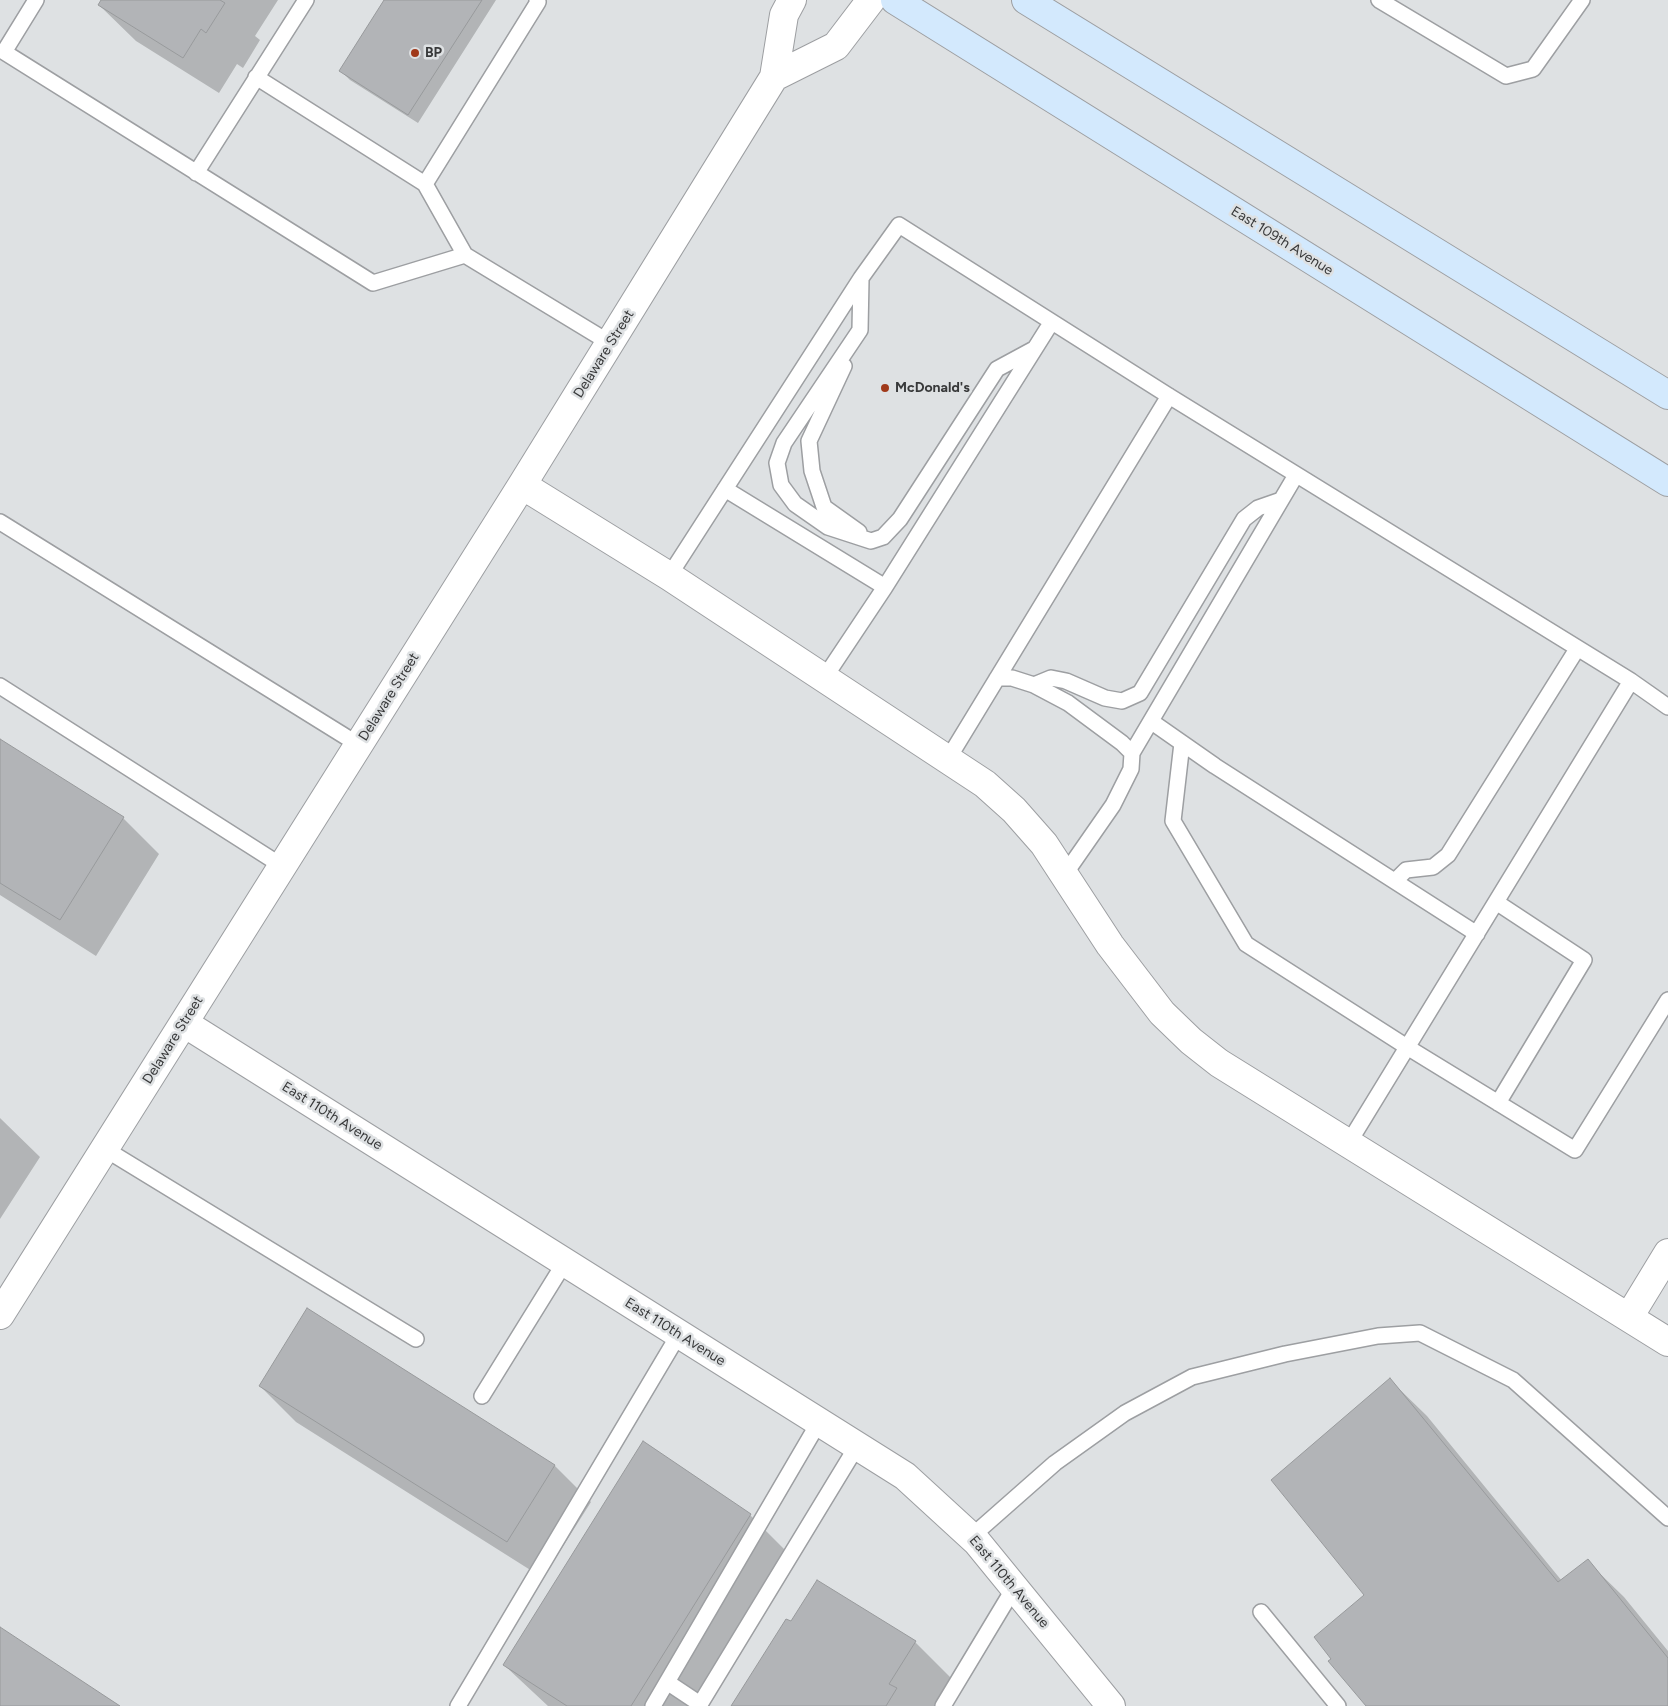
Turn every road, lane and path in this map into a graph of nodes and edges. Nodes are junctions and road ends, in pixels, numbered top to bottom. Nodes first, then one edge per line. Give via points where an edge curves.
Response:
1 (36, 0) edge
2 (306, 0) edge
3 (537, 0) edge
4 (792, 0) edge
5 (872, 0) edge
6 (895, 0) edge
7 (1026, 0) edge
8 (1379, 0) edge
9 (1582, 0) edge
10 (256, 77) junction
11 (774, 77) junction
12 (196, 173) junction
13 (425, 184) junction
14 (465, 255) junction
15 (861, 278) junction
16 (1051, 323) junction
17 (860, 330) junction
18 (610, 343) junction
19 (1034, 349) junction
20 (1668, 395) edge
21 (1169, 396) junction
22 (1296, 475) junction
23 (1668, 482) edge
24 (522, 485) junction
25 (725, 488) junction
26 (1281, 500) junction
27 (0, 522) edge
28 (871, 541) junction
29 (669, 576) junction
30 (885, 587) junction
31 (1577, 649) junction
32 (825, 677) junction
33 (997, 678) junction
34 (1630, 681) junction
35 (1034, 684) junction
36 (0, 686) edge
37 (1668, 707) edge
38 (1152, 722) junction
39 (1182, 742) junction
40 (359, 745) junction
41 (1132, 753) junction
42 (948, 759) junction
43 (282, 866) junction
44 (1065, 874) junction
45 (1395, 881) junction
46 (1496, 902) junction
47 (1477, 934) junction
48 (1668, 1000) edge
49 (184, 1023) junction
50 (1407, 1047) junction
51 (1498, 1104) junction
52 (1348, 1144) junction
53 (105, 1149) junction
54 (1668, 1253) edge
55 (565, 1262) junction
56 (0, 1315) edge
57 (1629, 1317) junction
58 (679, 1334) junction
59 (416, 1339) dead end
60 (1668, 1342) edge
61 (482, 1396) dead end
62 (819, 1422) junction
63 (857, 1446) junction
64 (1668, 1518) edge
65 (971, 1537) junction
66 (1014, 1588) junction
67 (1261, 1612) dead end
68 (667, 1682) junction
69 (700, 1705) edge
70 (458, 1706) edge
71 (653, 1706) edge
72 (943, 1706) edge
73 (1111, 1706) edge
74 (1338, 1706) edge

1 - 12 lane via 4,52
2 - 10 lane
3 - 13 lane
4 - 11 street, Delaware Street via 784,15
5 - 11 street via 836,46
6 - 23 main road, East 109th Avenue
7 - 20 main road
8 - 9 lane via 1506,76 1533,69
10 - 12 lane
10 - 13 lane
11 - 18 street, Delaware Street
12 - 14 lane via 373,283
13 - 14 lane
14 - 18 lane
15 - 16 lane via 899,225
15 - 17 lane
15 - 25 lane
16 - 19 lane
16 - 21 lane
17 - 28 lane via 809,441 812,471 824,507
17 - 28 lane via 784,443 777,463 781,485 795,504 828,527
18 - 24 street, Delaware Street
19 - 28 lane via 997,369 900,519 883,537
19 - 30 lane
21 - 22 lane
21 - 33 lane
22 - 26 lane
22 - 31 lane
24 - 29 street
24 - 40 street, Delaware Street
25 - 29 lane
25 - 30 lane
26 - 35 lane via 1258,508 1244,519 1140,693 1122,701 1051,678
26 - 38 lane
27 - 40 lane
29 - 32 street
30 - 32 lane
31 - 34 lane
31 - 45 lane via 1448,855 1433,867 1406,870
32 - 42 street
33 - 35 lane
33 - 42 lane
34 - 37 lane
34 - 46 lane
35 - 41 lane via 1068,702
36 - 43 lane
38 - 39 lane
38 - 41 lane
39 - 45 lane
39 - 50 lane via 1173,821 1246,944
40 - 43 street, Delaware Street
41 - 44 lane via 1131,770 1113,805
42 - 44 street via 986,784 1014,810
43 - 49 street, Delaware Street
44 - 52 street via 1110,946 1162,1013 1191,1041 1219,1063
45 - 47 lane
46 - 47 lane
46 - 51 lane via 1584,960
47 - 50 lane
48 - 51 lane via 1575,1150
49 - 53 street, Delaware Street
49 - 55 street, East 110th Avenue
50 - 51 lane
50 - 52 lane
52 - 57 street
53 - 56 street, Delaware Street
53 - 59 lane
54 - 57 street
55 - 58 street, East 110th Avenue
55 - 61 lane
57 - 60 street
58 - 62 street, East 110th Avenue
58 - 70 lane
62 - 63 street, East 110th Avenue
62 - 68 lane
63 - 65 street, East 110th Avenue via 905,1476
63 - 69 lane
64 - 65 lane via 1513,1380 1420,1333 1378,1336 1192,1377 1125,1414 1055,1463
65 - 66 street, East 110th Avenue
66 - 72 lane
66 - 73 street, East 110th Avenue
67 - 74 lane
68 - 69 lane
68 - 71 lane

